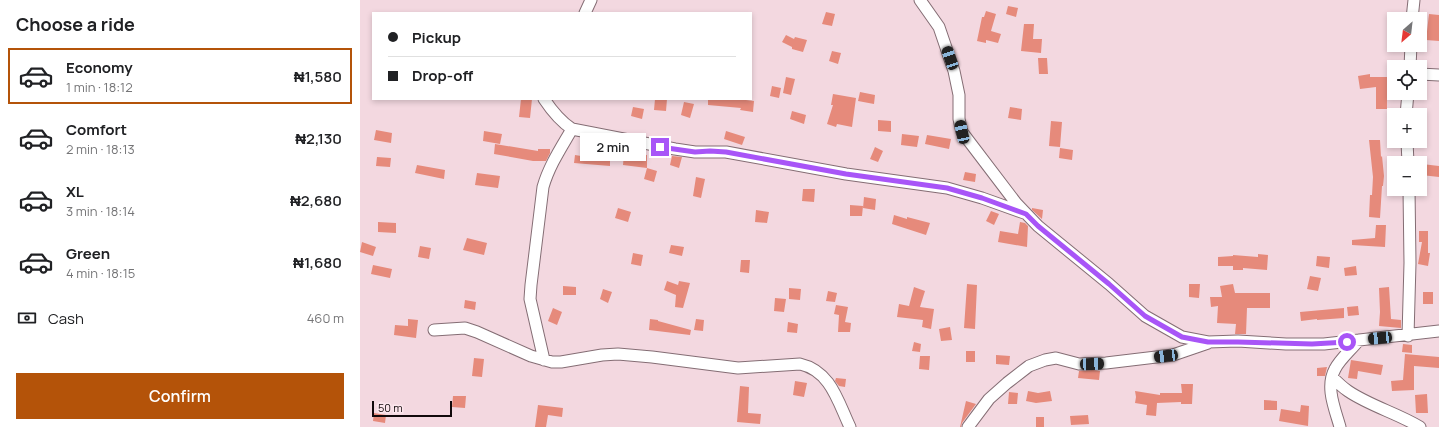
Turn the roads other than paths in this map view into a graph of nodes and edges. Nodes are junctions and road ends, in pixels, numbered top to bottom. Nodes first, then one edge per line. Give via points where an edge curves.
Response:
1 (591, 0) edge
2 (920, 0) edge
3 (1414, 0) edge
4 (585, 12) edge
5 (1413, 12) edge
6 (1427, 74) edge
7 (1439, 75) edge
8 (545, 100) edge
9 (572, 129) junction
10 (1409, 196) edge
11 (1026, 214) junction
12 (434, 330) dead end
13 (1439, 331) edge
14 (1408, 336) junction
15 (1359, 340) junction
16 (1208, 342) junction
17 (544, 360) junction
18 (1332, 377) junction
19 (850, 427) edge
20 (968, 427) edge
21 (1340, 427) edge
22 (1420, 427) edge

1 - 4 street
2 - 11 street via 939,26 954,71 962,132
3 - 5 street
6 - 7 street
8 - 9 street via 561,122
9 - 11 street via 675,150 726,152 846,174 947,188
9 - 17 street via 544,182 531,285 530,298
10 - 14 street
11 - 16 street via 1145,316 1182,337
12 - 17 street via 465,328
13 - 14 street
14 - 15 street
15 - 16 street via 1324,344
15 - 18 street via 1335,368
16 - 20 street via 1173,355 1106,363 1079,364 1056,358 1045,360 1029,366 1007,383 989,399
17 - 19 street via 562,362 602,354 618,354 738,368 800,364 810,366 821,373 834,392
18 - 21 street via 1330,390
18 - 22 street via 1347,391

